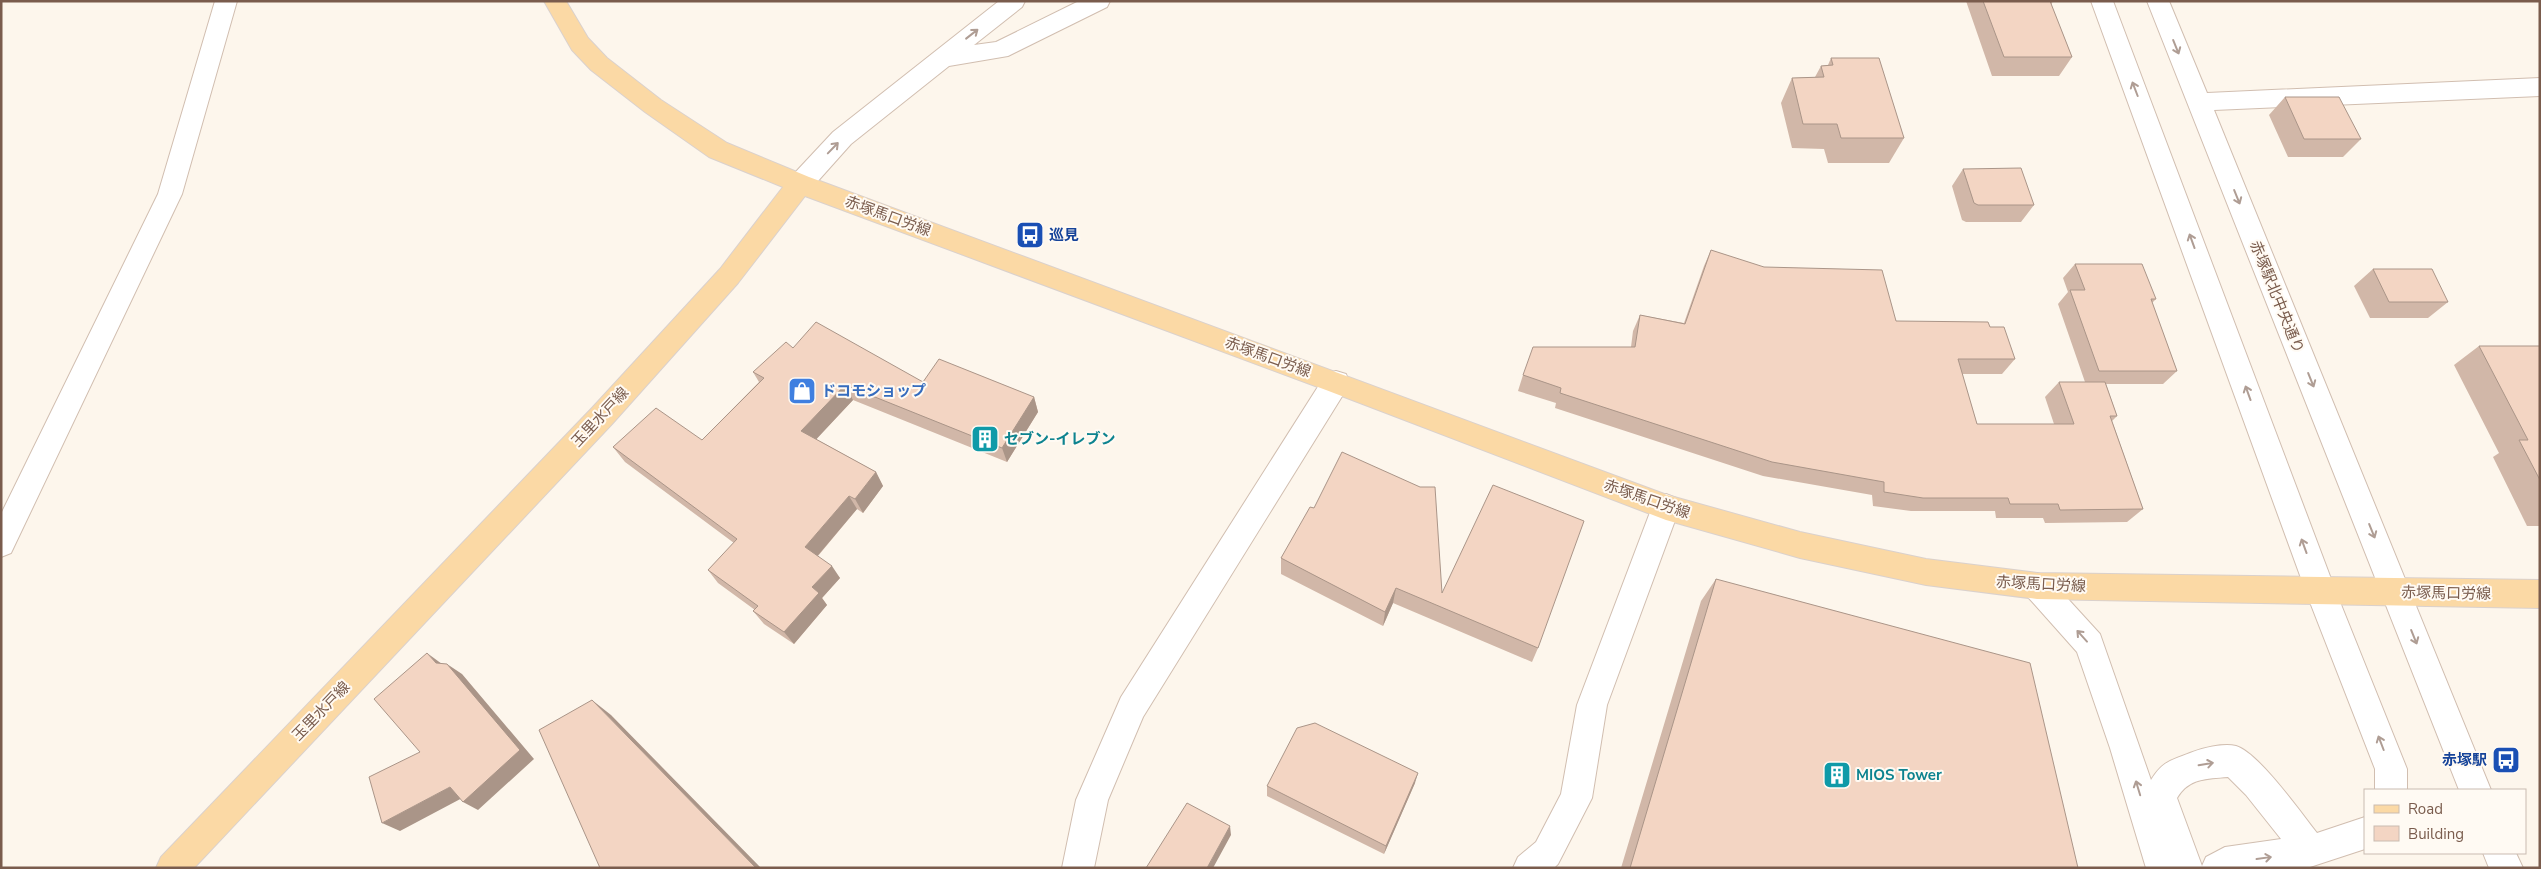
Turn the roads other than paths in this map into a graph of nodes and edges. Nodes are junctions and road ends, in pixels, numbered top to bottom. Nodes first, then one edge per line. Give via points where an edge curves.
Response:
1 (226, 1) edge
2 (555, 1) edge
3 (1014, 1) edge
4 (1099, 1) edge
5 (2102, 1) edge
6 (2158, 1) edge
7 (941, 58) junction
8 (2540, 87) edge
9 (2198, 102) junction
10 (800, 184) junction
11 (1336, 382) junction
12 (1666, 508) junction
13 (1, 544) edge
14 (2037, 586) junction
15 (2321, 592) junction
16 (2396, 592) junction
17 (2540, 594) edge
18 (2391, 789) edge
19 (2475, 789) edge
20 (2364, 834) edge
21 (2311, 851) junction
22 (2499, 854) edge
23 (2500, 854) edge
24 (172, 868) edge
25 (1078, 868) edge
26 (1530, 868) edge
27 (2162, 868) edge
28 (2186, 868) edge
29 (2217, 868) edge
30 (2496, 868) edge
31 (2507, 868) edge

1 - 13 street via 170,194
2 - 10 main road via 580,44 599,64 653,106 718,150
7 -> 3 street
4 - 7 street via 1000,50
15 -> 5 street
6 -> 9 street, 赤塚駅北中央通り
10 -> 7 street via 842,138
8 - 9 street
9 -> 16 street, 赤塚駅北中央通り
10 - 11 main road, 赤塚馬口労線
10 - 24 main road, 玉里水戸線 via 729,276 602,416
11 - 12 main road, 赤塚馬口労線
11 - 25 street via 1132,707 1092,800
12 - 14 main road, 赤塚馬口労線 via 1855,558 1926,572
12 - 26 street via 1592,705 1576,798 1547,853
14 - 15 main road, 赤塚馬口労線
27 -> 14 street via 2126,748 2089,644
15 - 16 main road, 赤塚馬口労線
18 -> 15 street via 2391,769
16 - 17 main road, 赤塚馬口労線
16 -> 19 street, 赤塚駅北中央通り
20 - 21 street
28 -> 21 street via 2160,796 2172,776 2200,764 2234,761 2257,784
29 -> 21 street via 2225,863
22 - 30 street
23 - 31 street

